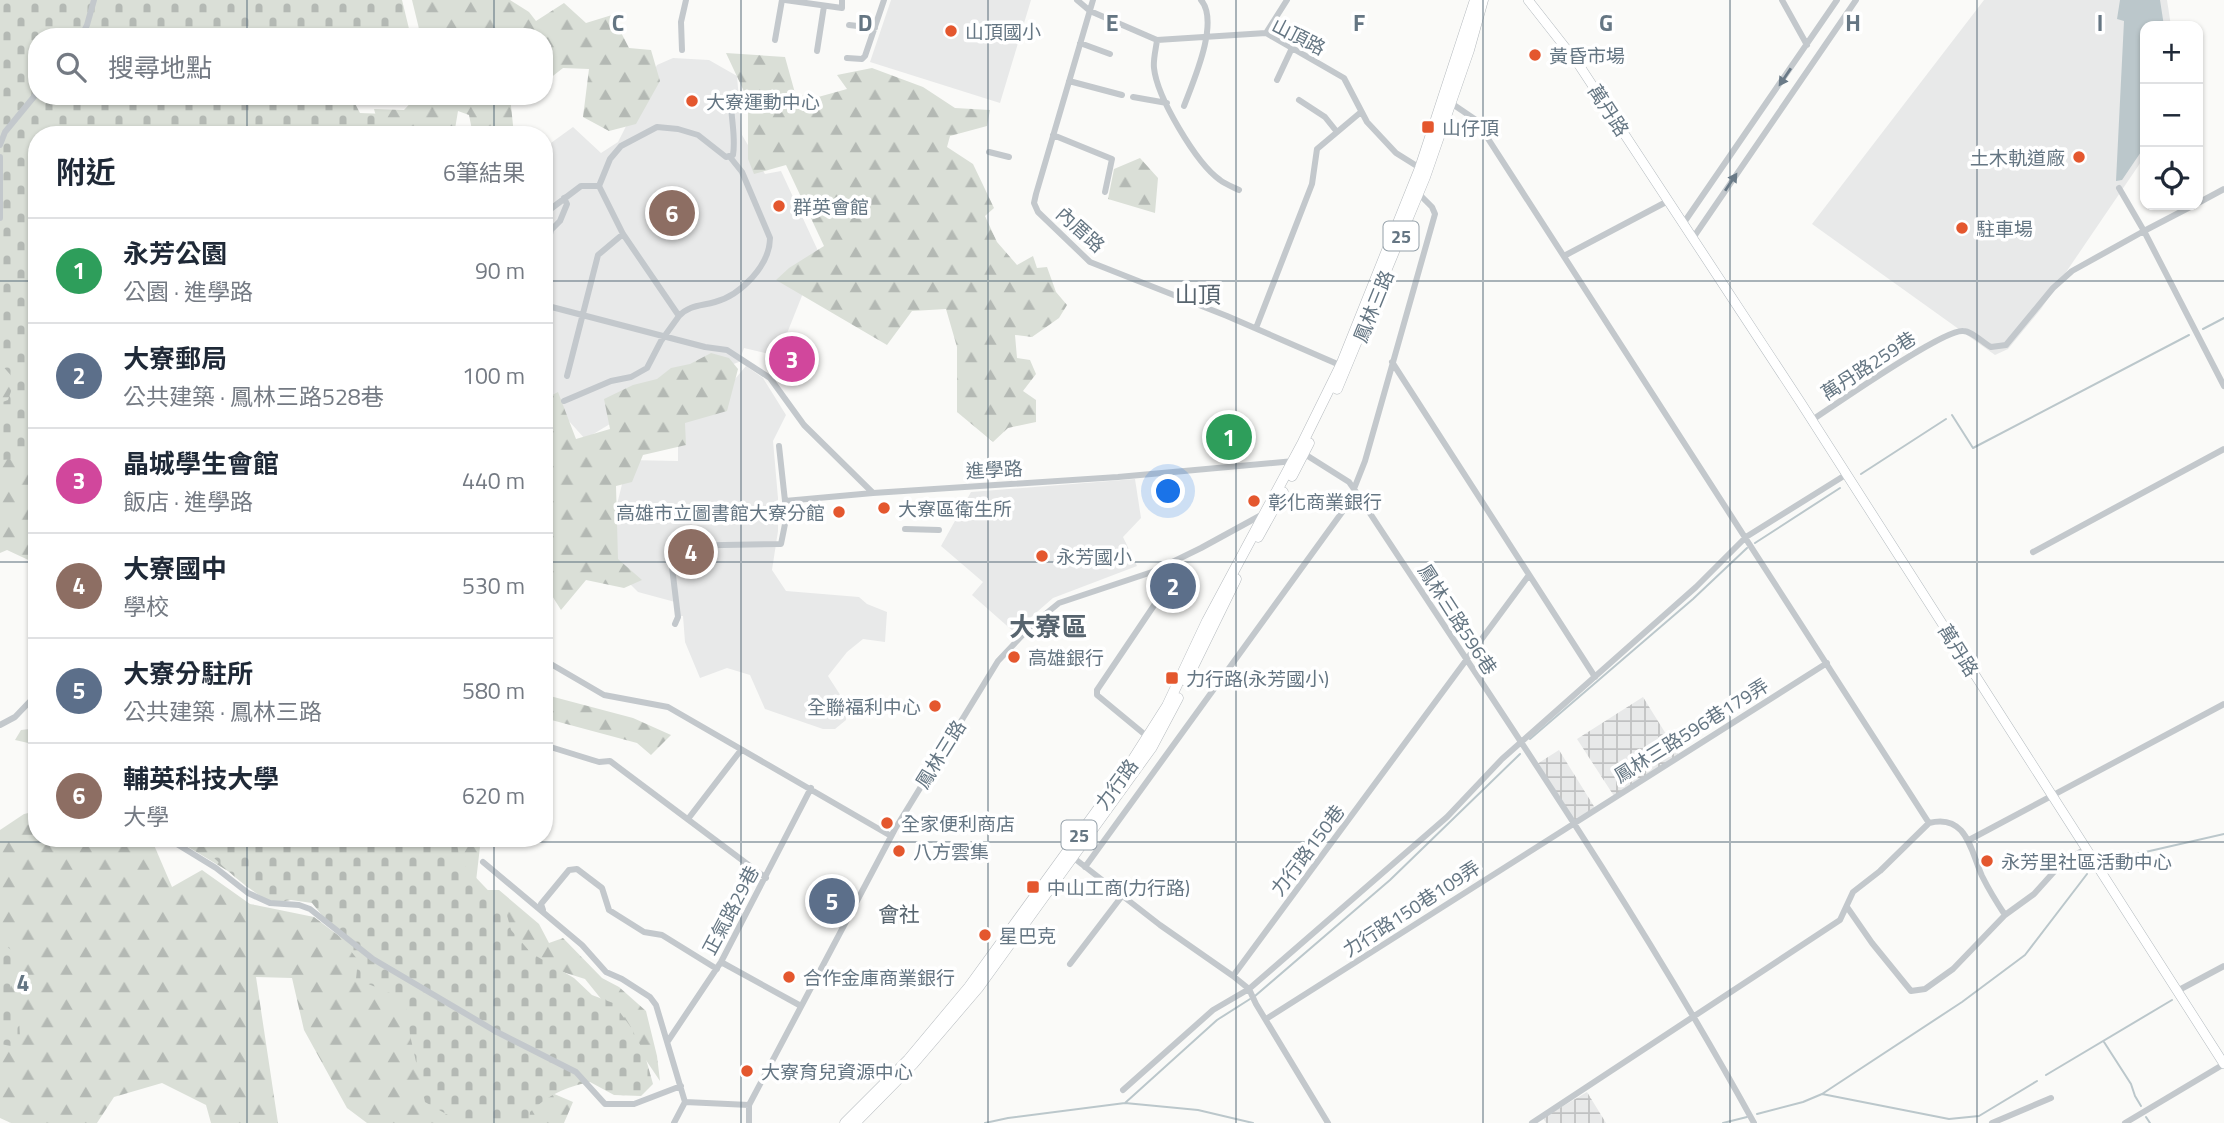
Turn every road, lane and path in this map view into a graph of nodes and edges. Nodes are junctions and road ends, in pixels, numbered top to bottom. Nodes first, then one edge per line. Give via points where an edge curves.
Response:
1 (94, 0) edge
2 (686, 0) edge
3 (783, 0) edge
4 (842, 0) edge
5 (884, 0) edge
6 (1077, 0) edge
7 (1093, 0) edge
8 (1201, 0) edge
9 (1287, 0) edge
10 (1475, 0) edge
11 (1483, 0) edge
12 (1782, 0) edge
13 (1837, 0) edge
14 (1856, 0) edge
15 (1532, 2) edge
16 (819, 3) edge
17 (1090, 11) junction
18 (849, 25) dead end
19 (85, 28) edge
20 (875, 28) junction
21 (1266, 33) junction
22 (1206, 37) junction
23 (775, 40) dead end
24 (1157, 40) junction
25 (1080, 43) junction
26 (1807, 45) junction
27 (1292, 48) junction
28 (682, 50) dead end
29 (817, 51) dead end
30 (1110, 54) dead end
31 (847, 58) dead end
32 (1278, 80) dead end
33 (1069, 81) junction
34 (1122, 95) dead end
35 (1133, 97) dead end
36 (1300, 100) dead end
37 (731, 101) dead end
38 (1167, 103) junction
39 (1451, 103) junction
40 (28, 104) edge
41 (1184, 107) dead end
42 (1361, 112) junction
43 (1337, 132) junction
44 (1053, 135) junction
45 (0, 145) edge
46 (989, 152) dead end
47 (0, 157) edge
48 (730, 157) junction
49 (1009, 158) dead end
50 (1423, 170) junction
51 (598, 186) junction
52 (2119, 188) dead end
53 (2224, 189) edge
54 (1239, 190) dead end
55 (1105, 192) dead end
56 (1419, 194) junction
57 (565, 198) junction
58 (2203, 200) edge
59 (1668, 201) junction
60 (553, 207) edge
61 (2184, 210) edge
62 (0, 218) edge
63 (1684, 224) junction
64 (553, 228) edge
65 (2144, 231) junction
66 (623, 234) junction
67 (1693, 238) junction
68 (1564, 256) junction
69 (553, 307) edge
70 (582, 315) junction
71 (679, 316) junction
72 (1256, 328) junction
73 (665, 336) junction
74 (1392, 362) junction
75 (1344, 366) junction
76 (567, 376) dead end
77 (2224, 386) edge
78 (564, 401) dead end
79 (1812, 420) junction
80 (779, 446) dead end
81 (2224, 449) edge
82 (1301, 452) junction
83 (1296, 462) junction
84 (1847, 474) junction
85 (1354, 489) junction
86 (873, 493) junction
87 (785, 501) junction
88 (1266, 514) junction
89 (905, 529) dead end
90 (939, 530) dead end
91 (1746, 537) junction
92 (2033, 552) dead end
93 (1152, 572) junction
94 (1529, 575) junction
95 (675, 624) dead end
96 (1467, 661) junction
97 (1827, 663) junction
98 (553, 665) edge
99 (1595, 677) junction
100 (28, 703) edge
101 (2224, 704) edge
102 (0, 724) edge
103 (1152, 739) junction
104 (1521, 742) junction
105 (553, 748) edge
106 (741, 750) junction
107 (811, 788) junction
108 (2051, 794) junction
109 (688, 819) junction
110 (1573, 823) junction
111 (1929, 823) junction
112 (891, 836) junction
113 (1969, 840) junction
114 (182, 847) edge
115 (2085, 849) junction
116 (1070, 854) junction
117 (483, 862) dead end
118 (1085, 867) junction
119 (766, 878) junction
120 (1122, 896) junction
121 (1847, 907) junction
122 (543, 912) junction
123 (2005, 915) junction
124 (721, 962) junction
125 (1070, 964) dead end
126 (2224, 966) edge
127 (717, 969) junction
128 (1233, 976) junction
129 (1250, 989) junction
130 (2179, 990) junction
131 (801, 1006) junction
132 (1696, 1017) junction
133 (1266, 1019) junction
134 (668, 1041) junction
135 (2224, 1064) edge
136 (681, 1086) junction
137 (1123, 1090) dead end
138 (2051, 1098) dead end
139 (685, 1102) junction
140 (749, 1105) junction
141 (674, 1123) edge
142 (749, 1123) edge
143 (845, 1123) edge
144 (855, 1123) edge
145 (1328, 1123) edge
146 (1532, 1123) edge
147 (1752, 1123) edge
148 (1992, 1123) edge
149 (2125, 1123) edge

1 - 19 street
2 - 28 street
3 - 16 street
3 - 23 street
4 - 16 street via 842,8
5 - 20 street
6 - 17 street, 山頂路
7 - 17 street, 內厝路
8 - 22 street via 1207,8
9 - 21 street
10 - 50 main road, 鳳林三路 / 25
11 - 39 main road, 鳳林三路 / 25
12 - 26 street
13 - 26 street
67 -> 14 street
15 - 59 street, 萬丹路
16 - 29 street
17 - 24 street, 山頂路
17 - 25 street, 內厝路
18 - 20 street
20 - 31 street via 864,58
21 - 22 street, 山頂路
21 - 27 street, 山頂路
22 - 24 street, 山頂路
22 - 41 street
24 - 38 street via 1154,70
25 - 30 street
25 - 33 street, 內厝路
26 -> 63 street
27 - 32 street
27 - 42 street, 山頂路 via 1344,78
33 - 34 street
33 - 44 street, 內厝路
35 - 38 street
36 - 43 street
37 - 48 street via 736,139
38 - 54 street via 1192,150 1219,180
39 - 50 main road, 鳳林三路 / 25
39 - 68 street via 1476,120
40 - 45 street
42 - 43 street
42 - 50 street, 山頂路 via 1396,153
43 - 72 street via 1317,149 1312,184
44 - 55 street via 1112,159
44 - 72 street, 內厝路 via 1034,203 1085,259
46 - 49 street
47 - 62 street
48 - 51 street via 698,135 657,127 621,146
48 - 71 street via 741,172 770,247 764,263 736,290 716,302 685,309
50 - 56 main road, 鳳林三路 / 25
50 - 75 main road, 鳳林三路 / 25
51 - 57 street via 581,187
51 - 66 street
52 - 65 street
53 - 58 street
56 - 74 street via 1435,214
56 - 75 main road, 鳳林三路 / 25
57 - 60 street
57 - 64 street via 567,204
59 - 63 street, 萬丹路
59 - 68 street
61 - 65 street
63 - 67 street, 萬丹路
65 - 77 street
65 - 79 street, 萬丹路259巷 via 2072,271 2006,345 1991,347 1966,331 1956,332 1913,353
66 - 70 street via 598,255
66 - 71 street
67 - 79 street, 萬丹路
68 - 91 street
69 - 70 street
70 - 73 street
70 - 76 street
71 - 73 street
72 - 75 street, 內厝路
73 - 78 street via 647,368
73 - 86 street via 727,350 770,378 804,425
74 - 85 street
74 - 94 street
75 - 82 main road, 鳳林三路 / 25
79 - 84 street, 萬丹路
80 - 87 street
81 - 92 street
82 - 83 main road, 鳳林三路 / 25
82 - 85 street, 鳳林三路596巷
83 - 86 street, 進學路
83 - 88 main road, 鳳林三路 / 25
84 - 91 street
84 - 108 street, 萬丹路
85 - 96 street, 鳳林三路596巷
85 - 118 street via 1348,504
86 - 87 street, 進學路
87 - 95 street via 781,544 671,546
88 - 93 street, 鳳林三路
88 - 103 main road, 力行路 / 25 via 1206,621
89 - 90 street
91 - 97 street
91 - 99 street
93 - 103 street via 1159,597 1097,690 1097,695
93 - 112 street, 鳳林三路 via 1059,603 1032,625 998,661
94 - 96 street, 力行路150巷
94 - 99 street
96 - 104 street, 鳳林三路596巷
96 - 128 street, 力行路150巷
97 - 110 street, 鳳林三路596巷179弄
97 - 111 street
98 - 106 street via 604,695 668,707
99 - 104 street
100 - 102 street
101 - 108 street
103 - 116 main road, 力行路 / 25
104 - 110 street, 鳳林三路596巷
104 - 129 street via 1447,817
105 - 109 street via 610,761
106 - 107 street
106 - 109 street
107 - 112 street
107 - 119 street, 正氣路29巷
108 - 113 street
108 - 115 street, 萬丹路
109 - 119 street
110 - 132 street, 鳳林三路596巷
110 - 133 street, 力行路150巷109弄
111 - 113 street via 1954,825
111 - 121 street via 1853,892
112 - 131 street, 鳳林三路
113 - 123 street
114 - 136 street via 248,893 270,902 310,908 373,959 495,1031 576,1072 606,1104 634,1104
115 - 123 street via 2061,864 2034,894
115 - 130 street, 萬丹路
116 - 118 street
116 - 143 main road, 力行路 / 25 via 943,1020
116 - 144 main road, 力行路 / 25 via 949,1024
117 - 122 street
118 - 120 street
119 - 124 street, 正氣路29巷
120 - 125 street
120 - 128 street
121 - 123 street via 1911,991 1925,989 1954,969
121 - 132 street via 1826,931
122 - 127 street via 541,904 569,870 577,869 602,888 609,910
122 - 134 street via 606,972 650,997
124 - 127 street, 正氣路29巷
124 - 131 street
126 - 130 street
127 - 134 street, 正氣路29巷
128 - 129 street
129 - 133 street
129 - 137 street via 1213,1010
130 - 135 street, 萬丹路
131 - 140 street, 鳳林三路
132 - 146 street
132 - 147 street, 鳳林三路596巷
133 - 145 street
134 - 136 street
135 - 149 street
136 - 139 street
138 - 148 street
139 - 140 street
139 - 141 street
140 - 142 street, 鳳林三路

